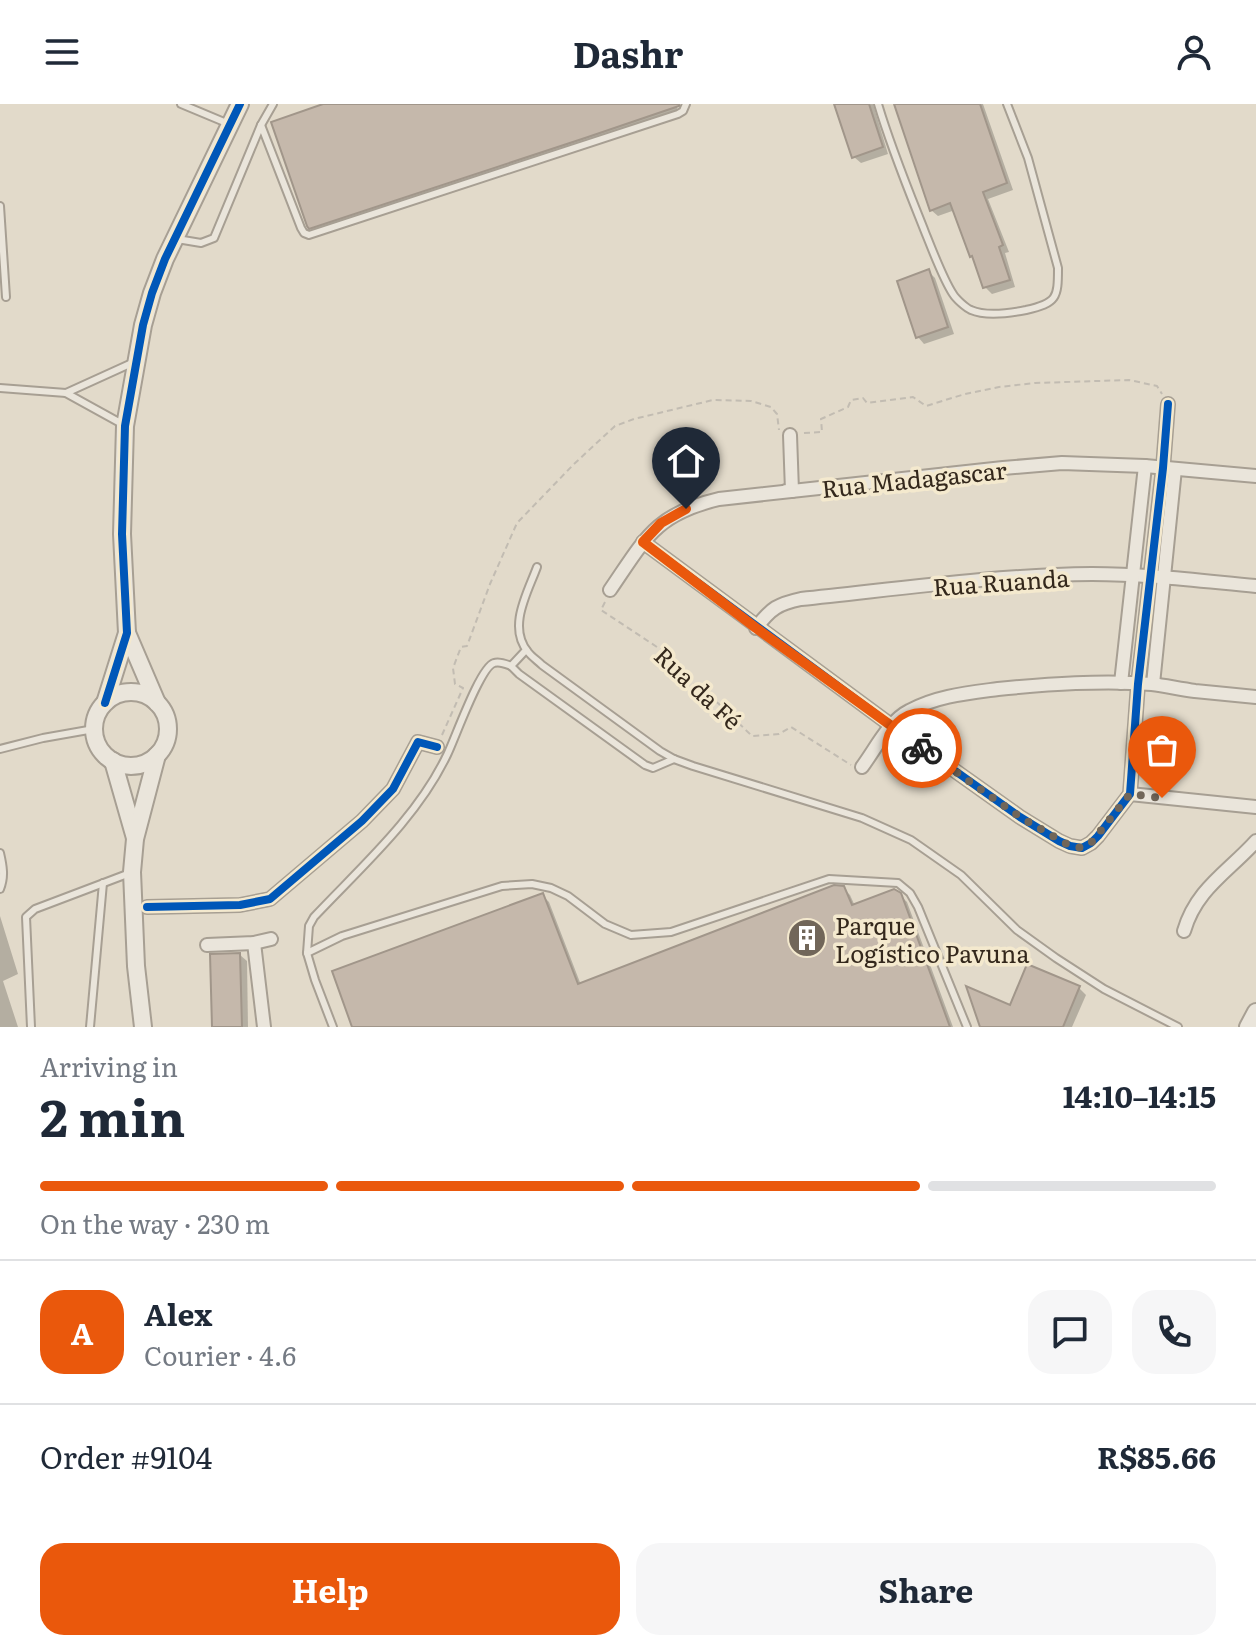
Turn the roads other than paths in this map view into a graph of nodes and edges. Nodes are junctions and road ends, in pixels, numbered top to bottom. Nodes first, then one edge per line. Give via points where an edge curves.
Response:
1 (181, 104) edge
2 (240, 104) edge
3 (273, 104) edge
4 (686, 104) edge
5 (878, 104) edge
6 (1007, 104) edge
7 (230, 124) junction
8 (261, 125) junction
9 (0, 206) edge
10 (174, 239) junction
11 (6, 297) dead end
12 (135, 361) junction
13 (0, 388) edge
14 (66, 393) junction
15 (1168, 404) road end
16 (125, 426) junction
17 (790, 435) road end
18 (1145, 466) junction
19 (1169, 468) junction
20 (1256, 476) edge
21 (789, 491) junction
22 (643, 542) junction
23 (537, 567) dead end
24 (1132, 575) junction
25 (1149, 577) junction
26 (1163, 578) junction
27 (1256, 586) edge
28 (610, 590) road end
29 (756, 628) junction
30 (127, 633) junction
31 (526, 650) junction
32 (511, 666) junction
33 (1121, 683) junction
34 (1138, 684) junction
35 (1153, 684) junction
36 (1256, 697) edge
37 (105, 703) junction
38 (157, 703) junction
39 (892, 726) junction
40 (94, 729) junction
41 (437, 747) road end
42 (0, 749) edge
43 (157, 755) junction
44 (674, 759) junction
45 (113, 761) junction
46 (862, 767) road end
47 (1130, 794) junction
48 (1256, 807) edge
49 (135, 839) junction
50 (1256, 841) edge
51 (0, 853) edge
52 (132, 872) junction
53 (103, 883) junction
54 (0, 889) edge
55 (147, 907) dead end
56 (1184, 931) dead end
57 (271, 939) dead end
58 (254, 943) junction
59 (207, 945) dead end
60 (307, 953) junction
61 (1256, 1012) edge
62 (31, 1027) edge
63 (90, 1027) edge
64 (143, 1027) edge
65 (264, 1027) edge
66 (333, 1027) edge
67 (967, 1027) edge
68 (1178, 1027) edge
69 (1248, 1027) edge

1 - 7 lane
2 - 7 street
3 - 8 lane
4 - 8 lane via 678,114 309,235 301,228
5 - 6 lane via 953,295 971,310 987,313 1047,305 1058,285 1028,158
7 - 10 street
8 - 10 lane via 214,238 201,243
9 - 11 lane
10 - 12 street via 152,293
12 - 14 lane
12 - 16 street
13 - 14 lane
14 - 16 lane
15 - 19 street
16 - 30 street via 122,534
17 - 21 street
18 - 19 street, Rua Madagascar
18 - 21 street, Rua Madagascar via 1048,464
18 - 24 street
19 - 20 street, Rua Madagascar
19 - 25 street
19 - 26 street
21 - 22 street, Rua Madagascar via 719,499 686,509 661,523
22 - 28 street, Rua Madagascar
22 - 29 street
23 - 31 lane via 518,625
24 - 25 street, Rua Ruanda
24 - 29 street, Rua Ruanda via 1052,575 801,599 777,606
24 - 33 street
25 - 26 street, Rua Ruanda
25 - 34 street
26 - 27 street, Rua Ruanda
26 - 35 street
29 - 39 street
30 - 37 street
30 - 38 street
31 - 32 lane
31 - 44 lane
32 - 44 lane via 645,765 653,768
32 - 60 lane via 493,663 482,673 437,776 314,917
33 - 34 street
33 - 39 street via 958,695 908,711
34 - 35 street
34 - 47 street
35 - 36 street
37 - 38 street via 131,692
37 - 40 street
38 - 43 street via 168,729
39 - 46 street
39 - 47 street via 1070,846 1091,843
40 - 42 lane
40 - 45 street via 99,748
41 - 55 street via 418,742 393,789 270,899 240,905
43 - 45 street via 141,765
43 - 49 street
44 - 68 lane via 862,818 911,840 961,875 1017,930 1056,958
45 - 49 street
47 - 48 street
49 - 52 street
50 - 56 street via 1208,887 1188,915
51 - 54 lane
52 - 53 lane
52 - 64 street
53 - 62 lane via 26,917
53 - 63 lane
57 - 58 street
58 - 59 street
58 - 65 street
60 - 66 lane
60 - 67 lane via 342,936 502,886 551,888 631,935 671,932 829,879 881,880 898,883 910,893
61 - 69 street

